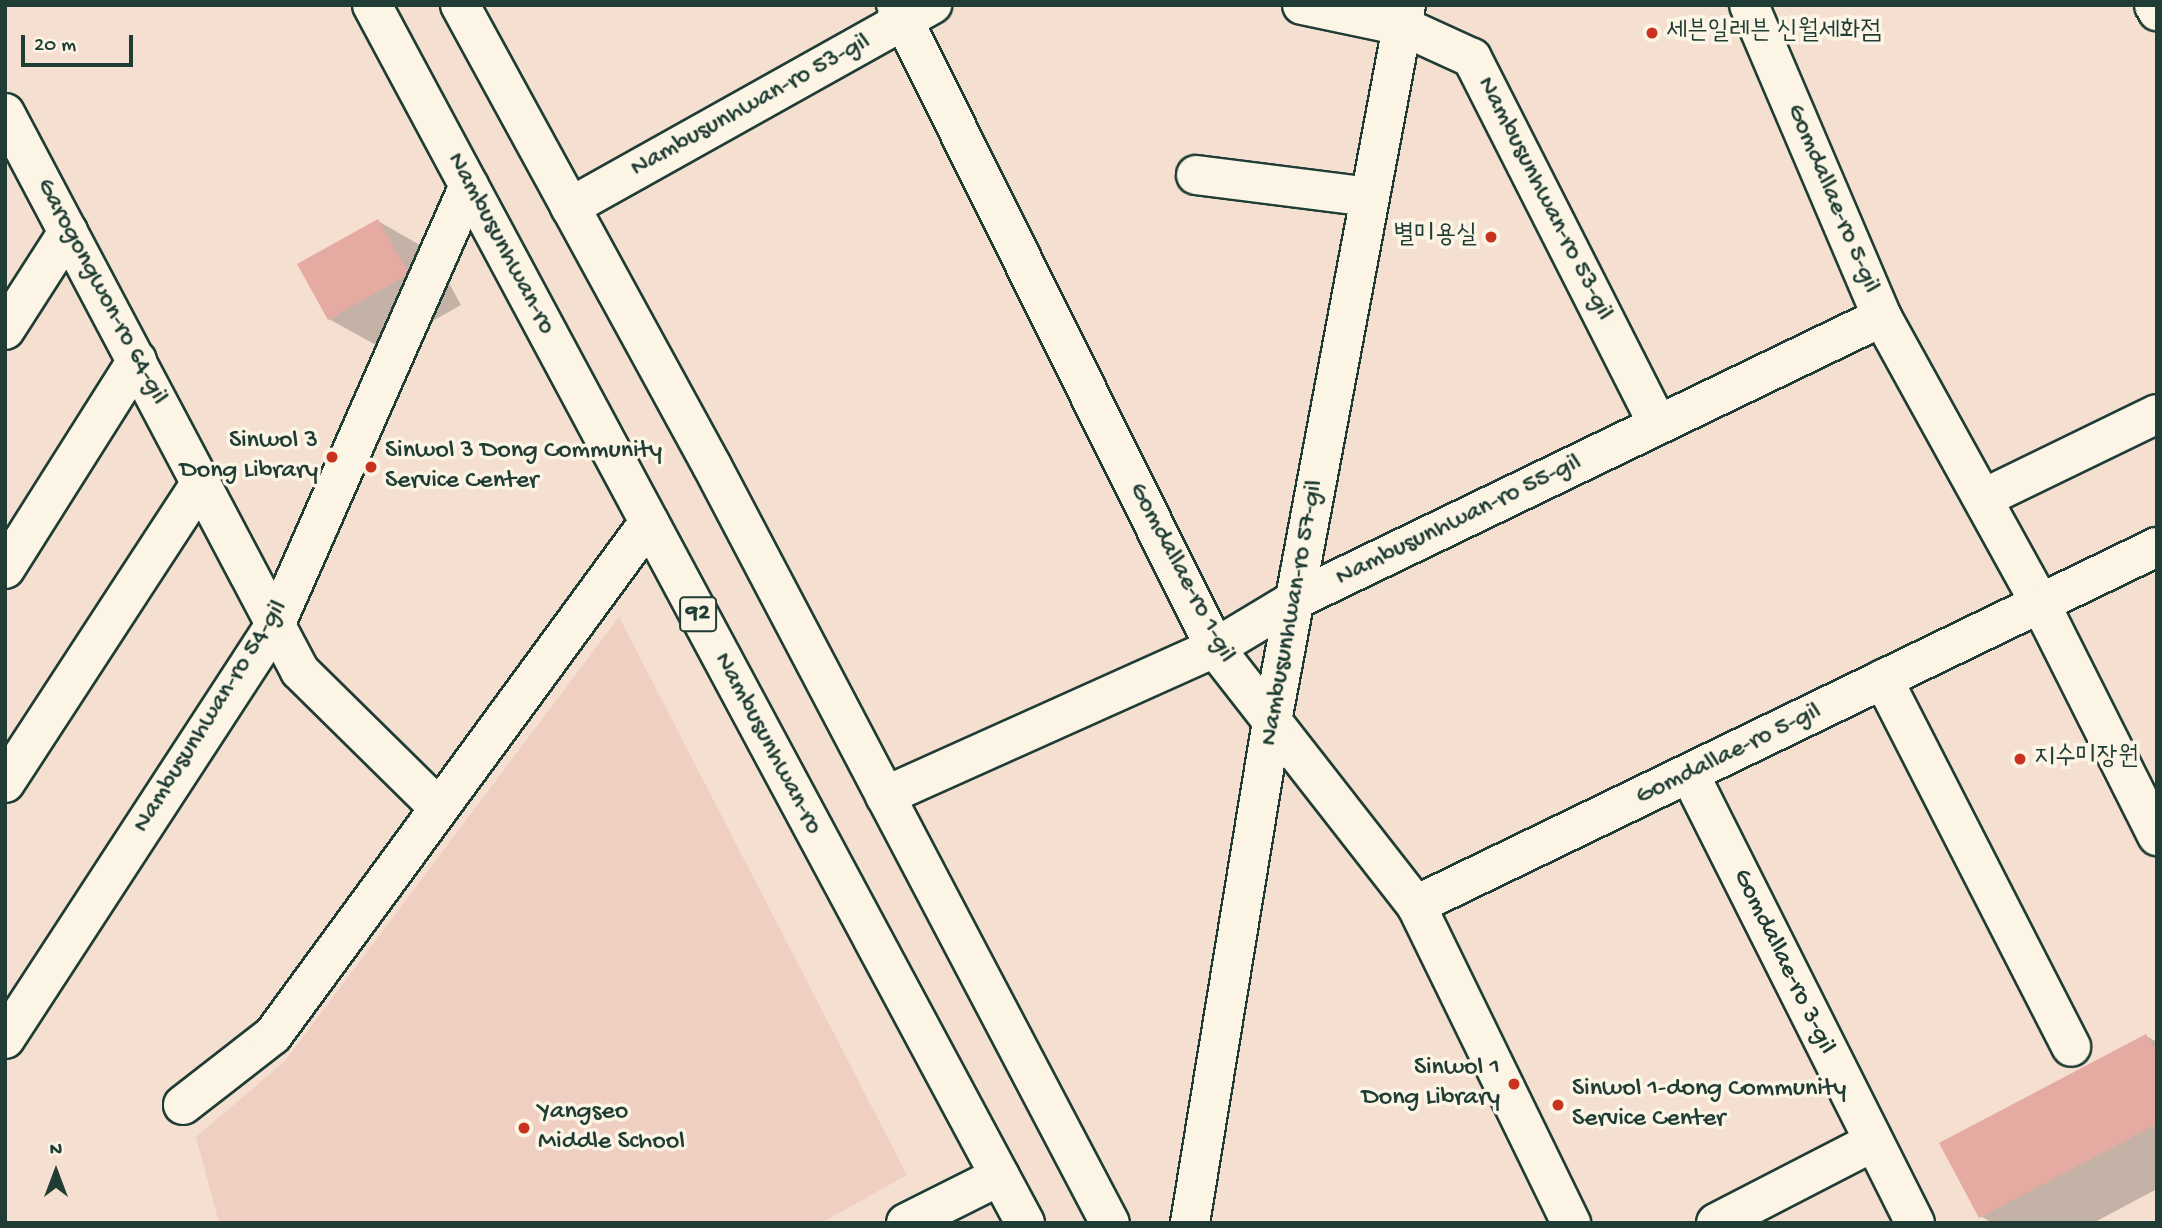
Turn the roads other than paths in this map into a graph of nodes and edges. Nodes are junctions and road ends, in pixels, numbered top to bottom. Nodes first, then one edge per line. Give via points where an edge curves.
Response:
1 (372, 5) edge
2 (460, 5) edge
3 (1301, 5) edge
4 (1749, 5) edge
5 (2154, 5) edge
6 (911, 10) edge
7 (2157, 11) edge
8 (1404, 16) edge
9 (5, 113) edge
10 (1196, 175) dead end
11 (469, 186) junction
12 (1370, 197) junction
13 (570, 207) junction
14 (68, 232) junction
15 (1882, 317) junction
16 (5, 330) edge
17 (137, 360) junction
18 (2157, 414) edge
19 (1658, 425) junction
20 (201, 482) junction
21 (1984, 498) junction
22 (649, 522) junction
23 (2157, 547) edge
24 (5, 569) edge
25 (1295, 600) junction
26 (2040, 603) junction
27 (276, 623) junction
28 (1215, 648) junction
29 (1883, 680) junction
30 (1272, 721) junction
31 (1690, 775) junction
32 (5, 783) edge
33 (885, 796) junction
34 (439, 808) junction
35 (2157, 836) edge
36 (1416, 905) junction
37 (5, 1039) edge
38 (2071, 1046) dead end
39 (183, 1105) dead end
40 (1873, 1142) junction
41 (1000, 1176) junction
42 (906, 1223) edge
43 (1025, 1223) edge
44 (1110, 1223) edge
45 (1190, 1223) edge
46 (1571, 1223) edge
47 (1716, 1223) edge
48 (1915, 1223) edge

1 - 11 street, Nambusunhwan-ro / 92
2 - 13 street
3 - 8 street, Nambusunhwan-ro 53-gil
4 - 15 street, Gomdallae-ro 5-gil
5 - 7 street
6 - 13 street, Nambusunhwan-ro 53-gil
6 - 28 street, Gomdallae-ro 1-gil
8 - 12 street, Nambusunhwan-ro 57-gil
8 - 19 street, Nambusunhwan-ro 53-gil via 1472,58
9 - 14 street, Garogongwon-ro 64-gil
10 - 12 street
11 - 22 street, Nambusunhwan-ro / 92
11 - 27 street, Nambusunhwan-ro 54-gil
12 - 25 street, Nambusunhwan-ro 57-gil
13 - 33 street
14 - 16 street
14 - 17 street, Garogongwon-ro 64-gil
15 - 19 street, Nambusunhwan-ro 55-gil
15 - 21 street, Gomdallae-ro 5-gil
17 - 20 street, Garogongwon-ro 64-gil
17 - 24 street
18 - 21 street
19 - 25 street, Nambusunhwan-ro 55-gil
20 - 27 street, Garogongwon-ro 64-gil
20 - 32 street
21 - 26 street, Gomdallae-ro 5-gil
22 - 34 street
22 - 41 street, Nambusunhwan-ro / 92
23 - 26 street
25 - 28 street, Nambusunhwan-ro 55-gil
25 - 30 street, Nambusunhwan-ro 57-gil
26 - 29 street, Gomdallae-ro 5-gil
26 - 35 street, Gomdallae-ro 5-gil
27 - 34 street, Garogongwon-ro 64-gil via 300,671
27 - 37 street, Nambusunhwan-ro 54-gil
28 - 30 street, Gomdallae-ro 1-gil
28 - 33 street, Nambusunhwan-ro 55-gil
29 - 31 street, Gomdallae-ro 5-gil
29 - 38 street
30 - 36 street, Gomdallae-ro 1-gil
30 - 45 street, Nambusunhwan-ro 57-gil
31 - 36 street, Gomdallae-ro 5-gil
31 - 40 street, Gomdallae-ro 3-gil
33 - 44 street
34 - 39 street via 273,1035
36 - 46 street, Gomdallae-ro 1-gil
40 - 47 street
40 - 48 street, Gomdallae-ro 3-gil
41 - 42 street
41 - 43 street, Nambusunhwan-ro / 92

